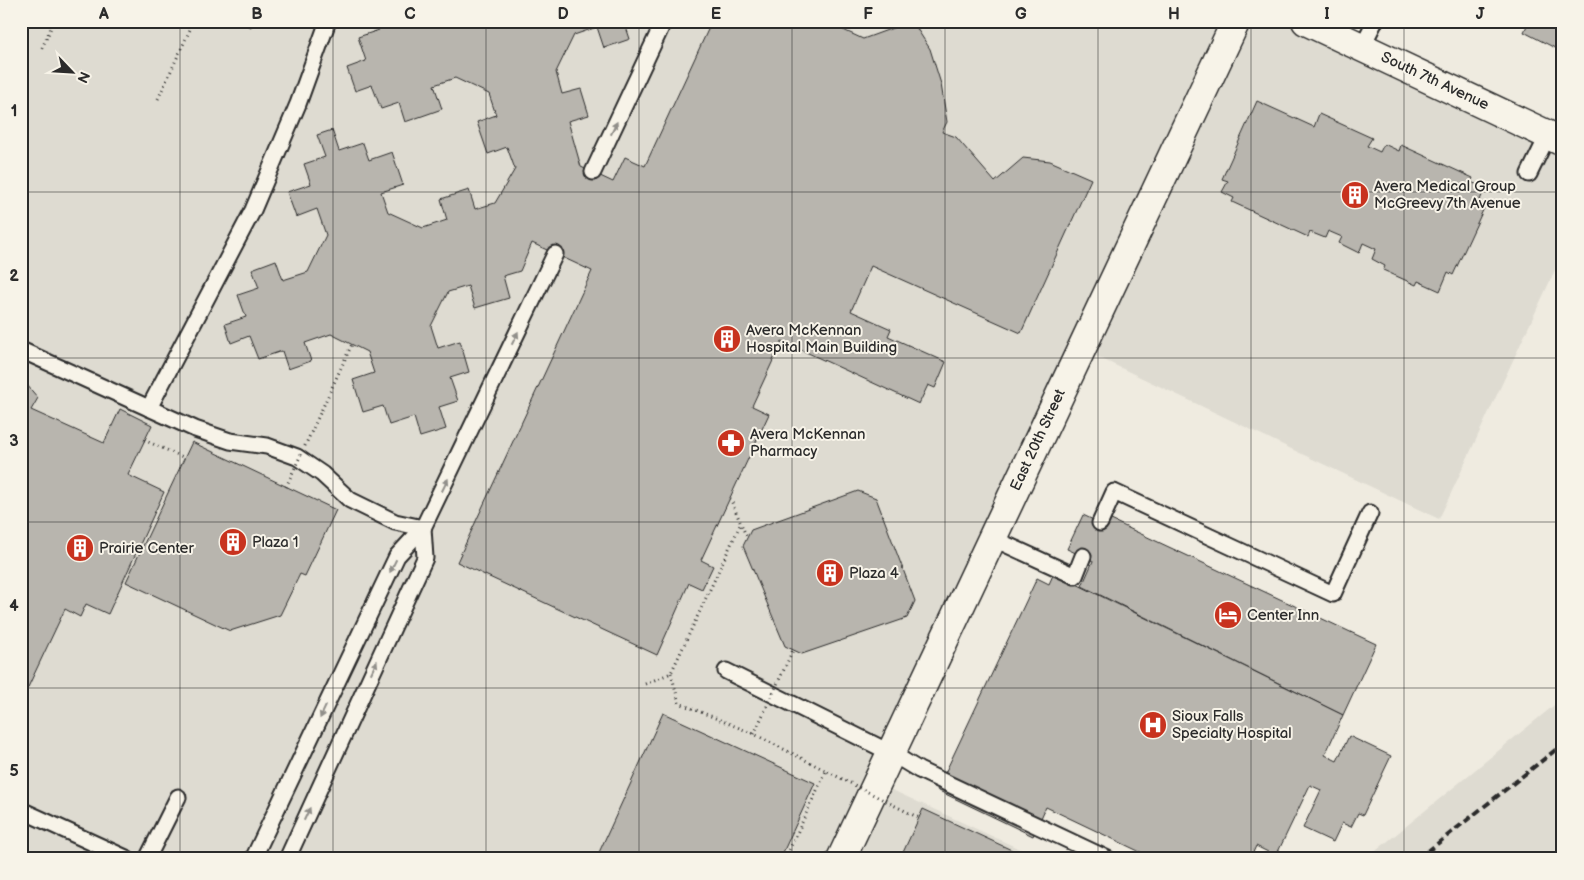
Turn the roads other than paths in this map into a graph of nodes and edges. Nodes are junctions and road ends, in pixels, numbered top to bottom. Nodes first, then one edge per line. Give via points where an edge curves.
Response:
1 (328, 21) edge
2 (664, 21) edge
3 (1236, 21) edge
4 (1306, 21) edge
5 (1374, 21) edge
6 (1362, 47) junction
7 (1555, 138) edge
8 (593, 172) dead end
9 (1529, 174) dead end
10 (556, 254) dead end
11 (21, 350) edge
12 (149, 408) junction
13 (1370, 512) dead end
14 (1100, 523) dead end
15 (423, 528) junction
16 (992, 538) junction
17 (1083, 556) dead end
18 (726, 671) dead end
19 (334, 689) junction
20 (359, 700) junction
21 (891, 753) junction
22 (178, 797) dead end
23 (21, 810) edge
24 (128, 859) edge
25 (147, 859) edge
26 (253, 859) edge
27 (287, 859) edge
28 (841, 859) edge
29 (1108, 859) edge

1 - 12 lane via 298,104 252,210
8 -> 2 lane
3 - 16 street, East 20th Street
4 - 6 street, South 7th Avenue
5 - 6 lane
6 - 7 street, South 7th Avenue
7 - 9 lane
15 -> 10 lane
11 - 12 lane
12 - 15 lane via 195,429 230,440 267,446 297,457 322,474 350,500 395,522
13 - 14 lane via 1333,594 1114,492
15 -> 19 lane via 397,556
20 -> 15 lane via 426,558
16 - 17 lane via 1075,576
16 - 21 street, East 20th Street
18 - 21 lane
19 - 20 lane
19 -> 26 lane
27 -> 20 lane
21 - 28 street, East 20th Street
21 - 29 lane via 919,770
22 - 25 lane
23 - 24 lane

